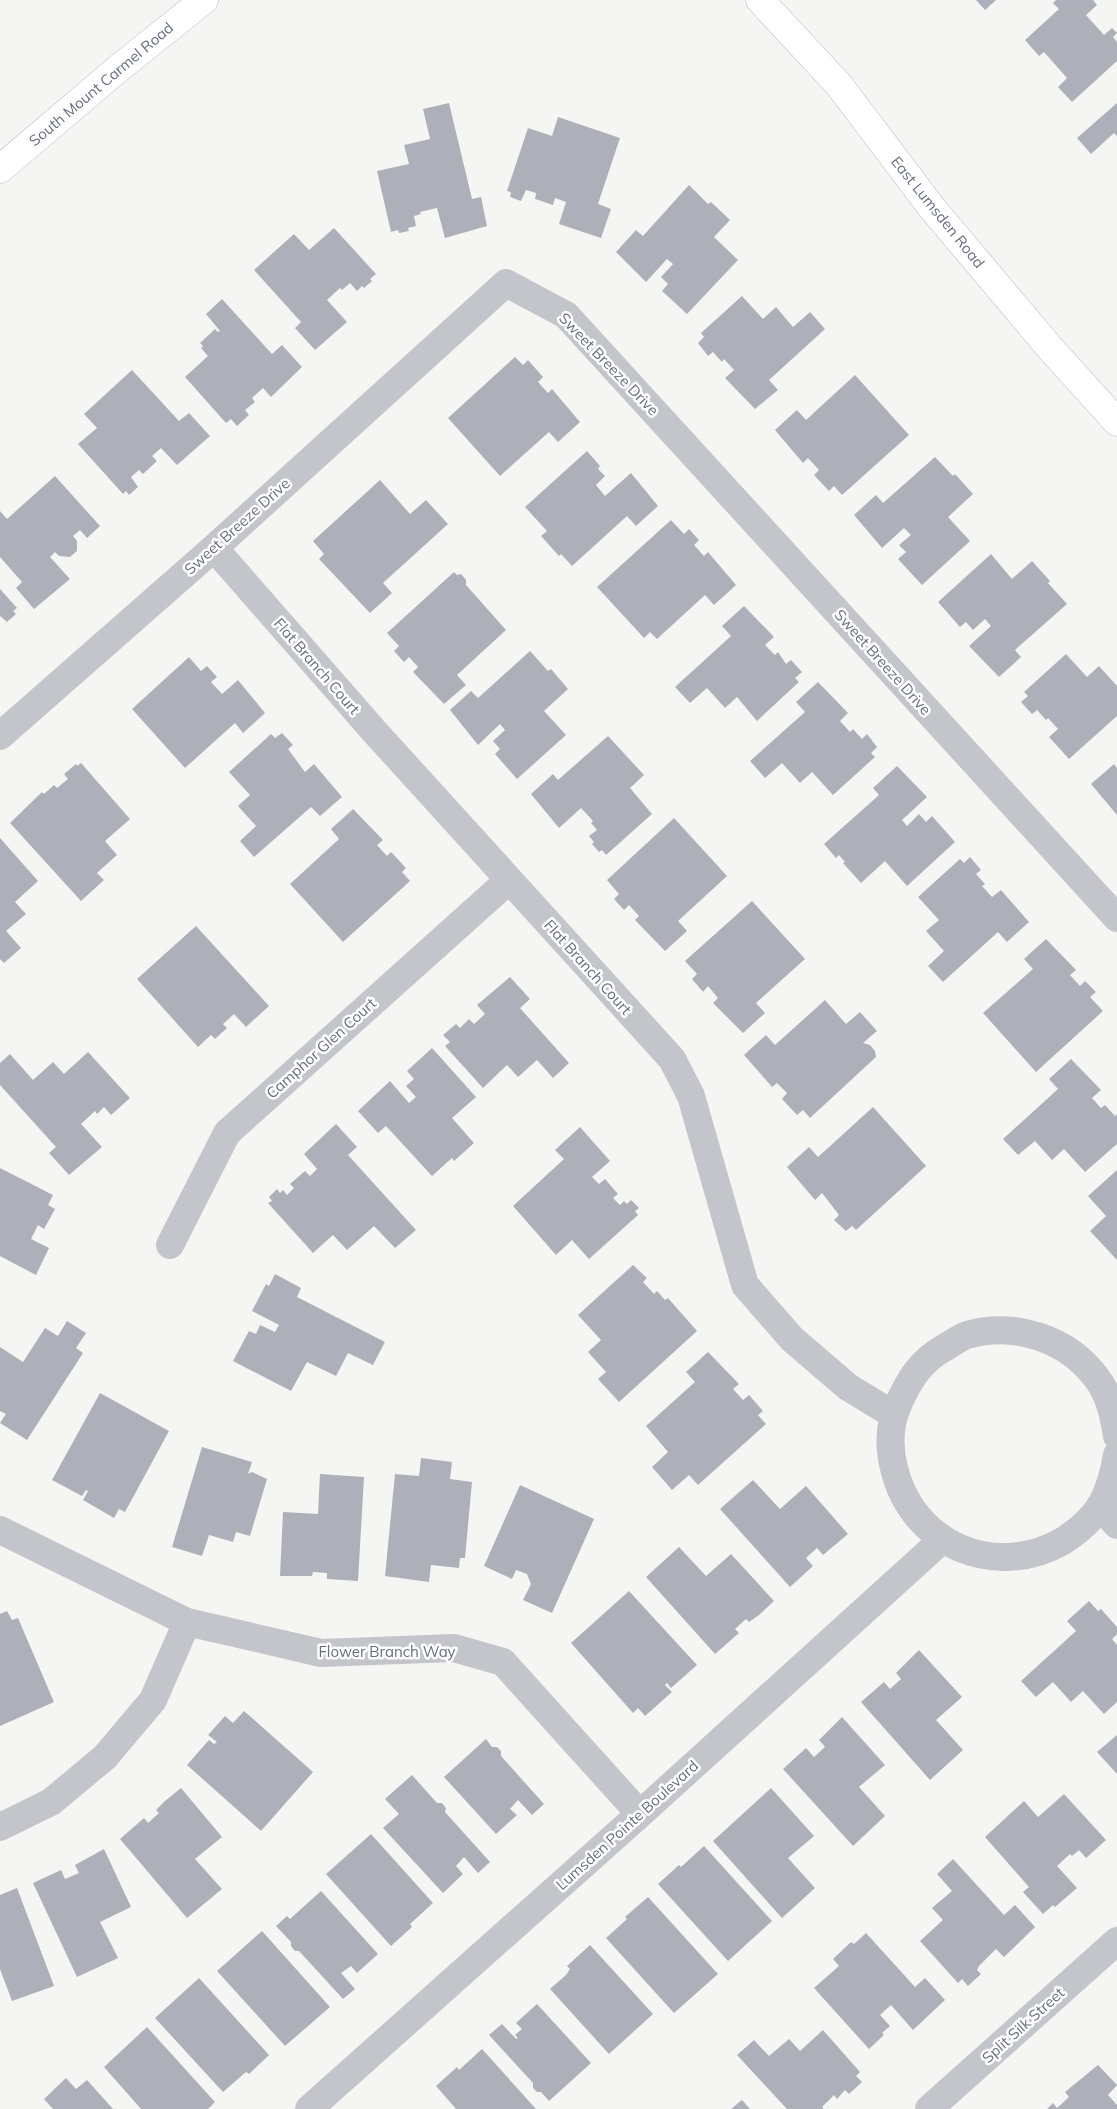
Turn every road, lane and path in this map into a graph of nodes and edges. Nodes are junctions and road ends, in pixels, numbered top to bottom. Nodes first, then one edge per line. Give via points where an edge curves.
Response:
1 (204, 0) edge
2 (760, 0) edge
3 (0, 169) edge
4 (1117, 422) edge
5 (214, 548) junction
6 (0, 736) edge
7 (510, 880) junction
8 (1117, 918) edge
9 (170, 1245) dead end
10 (1108, 1376) edge
11 (894, 1415) junction
12 (1117, 1436) edge
13 (1117, 1455) edge
14 (1109, 1516) edge
15 (0, 1530) edge
16 (942, 1540) junction
17 (187, 1622) junction
18 (640, 1814) junction
19 (0, 1827) edge
20 (1117, 1941) edge
21 (309, 2109) edge
22 (929, 2109) edge

1 - 3 street, South Mount Carmel Road
2 - 4 street, East Lumsden Road via 839,85 932,208
5 - 6 street, Sweet Breeze Drive
5 - 7 street, Flat Branch Court
5 - 8 street, Sweet Breeze Drive via 506,284 566,315
7 - 9 street, Camphor Glen Court via 226,1133
7 - 11 street, Flat Branch Court via 672,1059 690,1096 745,1285 792,1339 848,1387
10 - 11 street via 1040,1336 1003,1330 966,1336 934,1353 909,1380
10 - 12 street
11 - 16 street via 890,1450 898,1485 916,1516
13 - 14 street
14 - 16 street via 1046,1550 1010,1558 975,1554
15 - 17 street, Flower Branch Way
16 - 18 street, Lumsden Pointe Boulevard
17 - 18 street, Flower Branch Way via 320,1653 454,1648 503,1662
17 - 19 street via 153,1700 105,1757 51,1802
18 - 21 street, Lumsden Pointe Boulevard
20 - 22 street, Split Silk Street

